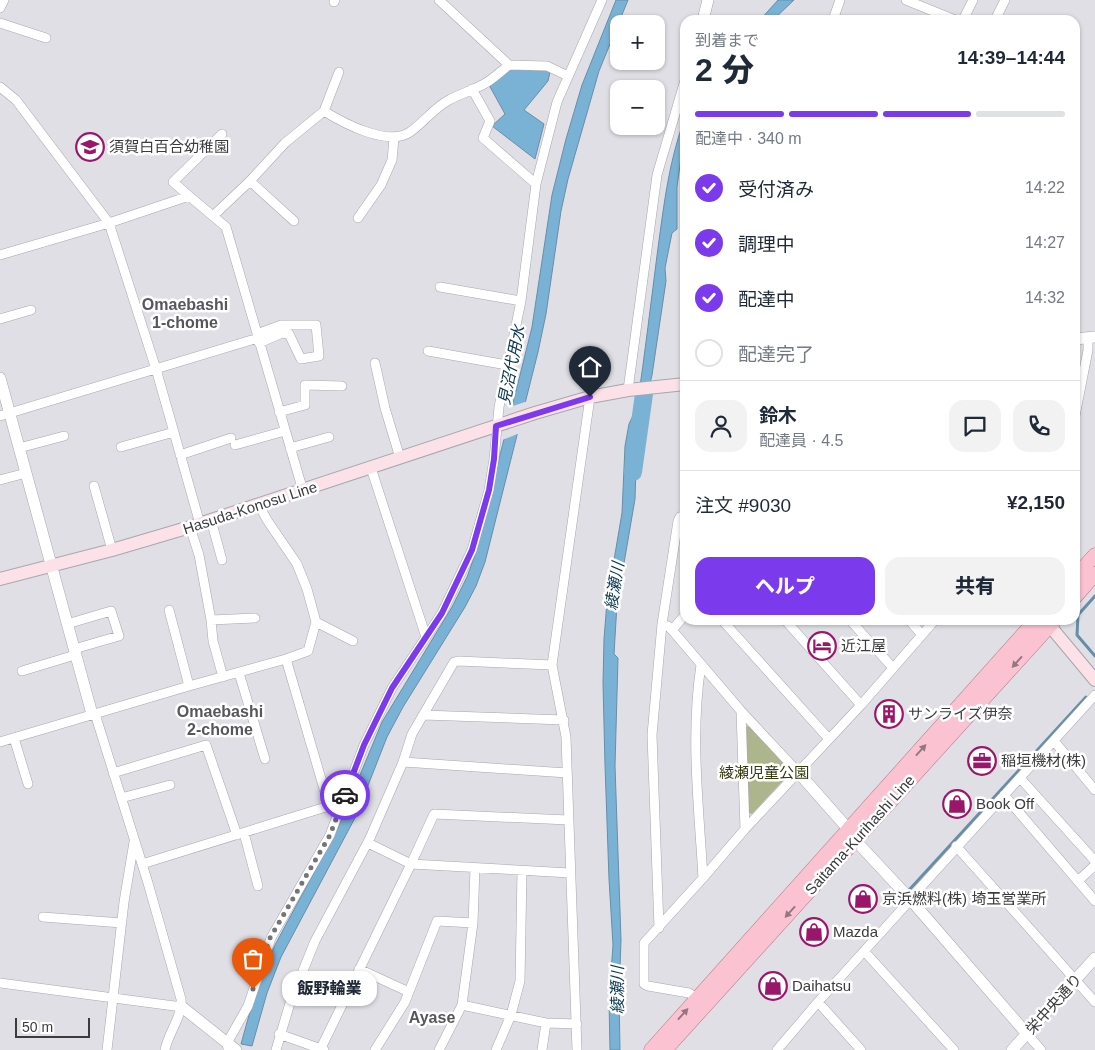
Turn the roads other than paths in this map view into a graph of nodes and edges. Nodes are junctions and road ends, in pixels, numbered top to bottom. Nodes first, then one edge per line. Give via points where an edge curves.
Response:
1 (4, 0) edge
2 (439, 0) edge
3 (602, 0) edge
4 (708, 0) edge
5 (840, 0) edge
6 (906, 0) edge
7 (973, 0) edge
8 (1005, 0) edge
9 (0, 8) edge
10 (704, 15) edge
11 (835, 15) edge
12 (943, 15) edge
13 (966, 15) edge
14 (998, 15) edge
15 (0, 23) edge
16 (46, 38) dead end
17 (509, 65) junction
18 (339, 72) dead end
19 (568, 76) junction
20 (472, 89) junction
21 (3, 92) edge
22 (680, 98) edge
23 (324, 111) junction
24 (222, 134) dead end
25 (394, 138) junction
26 (250, 181) junction
27 (536, 184) junction
28 (189, 196) junction
29 (213, 216) junction
30 (358, 218) dead end
31 (294, 221) dead end
32 (110, 223) junction
33 (0, 255) edge
34 (440, 287) dead end
35 (521, 301) junction
36 (31, 310) dead end
37 (0, 319) edge
38 (1091, 337) edge
39 (258, 338) junction
40 (428, 351) dead end
41 (375, 363) dead end
42 (507, 365) junction
43 (156, 369) junction
44 (0, 378) edge
45 (680, 384) edge
46 (342, 386) dead end
47 (630, 390) junction
48 (1080, 391) edge
49 (590, 397) junction
50 (279, 412) junction
51 (5, 414) edge
52 (496, 426) junction
53 (285, 431) junction
54 (174, 432) junction
55 (64, 436) dead end
56 (329, 437) dead end
57 (121, 447) dead end
58 (19, 448) junction
59 (290, 448) junction
60 (180, 455) junction
61 (400, 458) junction
62 (371, 468) junction
63 (26, 473) junction
64 (0, 480) edge
65 (94, 486) dead end
66 (303, 491) junction
67 (259, 505) junction
68 (680, 517) edge
69 (200, 524) junction
70 (112, 550) junction
71 (1095, 555) edge
72 (222, 560) dead end
73 (50, 565) junction
74 (1080, 572) edge
75 (1095, 574) edge
76 (0, 578) edge
77 (1080, 591) edge
78 (169, 610) dead end
79 (255, 618) dead end
80 (211, 620) junction
81 (680, 621) edge
82 (316, 622) junction
83 (67, 624) junction
84 (662, 624) junction
85 (727, 625) edge
86 (789, 625) edge
87 (855, 625) edge
88 (913, 625) edge
89 (931, 625) edge
90 (1032, 625) edge
91 (1047, 625) edge
92 (1052, 625) edge
93 (672, 630) junction
94 (922, 635) junction
95 (426, 637) junction
96 (353, 640) dead end
97 (75, 652) junction
98 (286, 659) junction
99 (701, 665) junction
100 (552, 666) junction
101 (894, 668) junction
102 (22, 671) dead end
103 (239, 673) junction
104 (223, 677) junction
105 (1095, 680) edge
106 (189, 686) junction
107 (1095, 695) edge
108 (861, 705) junction
109 (741, 711) junction
110 (92, 714) junction
111 (423, 715) junction
112 (564, 720) junction
113 (14, 738) junction
114 (830, 738) junction
115 (1054, 741) junction
116 (0, 742) edge
117 (265, 759) dead end
118 (403, 762) junction
119 (567, 772) junction
120 (798, 772) junction
121 (113, 773) junction
122 (1020, 778) junction
123 (28, 784) dead end
124 (170, 785) dead end
125 (1095, 790) edge
126 (1004, 795) junction
127 (121, 798) junction
128 (341, 804) junction
129 (329, 806) junction
130 (568, 820) junction
131 (745, 829) junction
132 (240, 834) junction
133 (852, 835) junction
134 (134, 839) junction
135 (368, 843) junction
136 (956, 846) junction
137 (1095, 861) edge
138 (142, 864) junction
139 (411, 864) junction
140 (1095, 865) edge
141 (475, 868) junction
142 (522, 870) junction
143 (570, 873) junction
144 (703, 878) junction
145 (1078, 881) junction
146 (258, 886) dead end
147 (910, 899) junction
148 (1095, 901) edge
149 (43, 918) dead end
150 (122, 923) junction
151 (473, 923) junction
152 (659, 928) junction
153 (864, 951) junction
154 (1095, 958) edge
155 (359, 969) junction
156 (1075, 980) junction
157 (0, 983) edge
158 (409, 992) junction
159 (113, 997) junction
160 (696, 998) junction
161 (818, 1002) junction
162 (1095, 1002) edge
163 (462, 1005) junction
164 (182, 1006) junction
165 (511, 1015) junction
166 (546, 1022) junction
167 (577, 1024) junction
168 (280, 1034) junction
169 (1027, 1034) junction
170 (230, 1048) edge
171 (323, 1049) edge
172 (106, 1050) edge
173 (165, 1050) edge
174 (276, 1050) edge
175 (375, 1050) edge
176 (440, 1050) edge
177 (496, 1050) edge
178 (542, 1050) edge
179 (577, 1050) edge
180 (651, 1050) edge
181 (665, 1050) edge
182 (777, 1050) edge
183 (861, 1050) edge
184 (954, 1050) edge
185 (1012, 1050) edge
186 (1041, 1050) edge

1 - 9 street
2 - 17 street
3 - 19 street
4 - 10 street
5 - 11 street
6 - 12 street
7 - 13 street
8 - 14 street
15 - 16 street
17 - 19 street via 547,66
17 - 20 street via 486,83
18 - 23 street
19 - 27 street via 557,102
20 - 25 street via 431,112 409,133
20 - 27 street via 490,121 483,138
21 - 32 street via 16,100
22 - 47 street via 658,175
23 - 25 street via 355,127
23 - 26 street via 285,143
24 - 28 street via 173,182
25 - 30 street via 392,160 381,185
26 - 29 street
26 - 31 street
27 - 35 street
28 - 29 street
28 - 32 street
29 - 39 street via 226,228
32 - 33 street
32 - 43 street
34 - 35 street
35 - 42 street
36 - 37 street
38 - 48 street
39 - 39 street via 289,334 301,359 319,356 316,326 281,326
39 - 43 street
39 - 50 street
40 - 42 street
41 - 61 street
42 - 52 street
43 - 51 street
43 - 54 street
44 - 51 street
45 - 47 main road
46 - 50 street via 305,385 305,405
47 - 49 main road
49 - 52 main road, Hasuda-Konosu Line
49 - 100 street
50 - 53 street
51 - 58 street
52 - 61 main road, Hasuda-Konosu Line
52 - 95 street via 489,490 472,550 442,613
53 - 59 street
53 - 60 street
54 - 57 street
54 - 60 street
55 - 58 street
56 - 59 street
58 - 63 street
59 - 66 street
60 - 69 street
61 - 62 main road, Hasuda-Konosu Line
62 - 66 main road, Hasuda-Konosu Line
62 - 95 street
63 - 64 street
63 - 73 street
65 - 70 street
66 - 67 main road, Hasuda-Konosu Line
67 - 69 main road, Hasuda-Konosu Line
67 - 82 street via 297,564
68 - 84 street
69 - 70 main road, Hasuda-Konosu Line
69 - 72 street
69 - 80 street via 199,555
70 - 73 main road, Hasuda-Konosu Line
71 - 74 main road
73 - 76 main road, Hasuda-Konosu Line
73 - 83 street
75 - 77 main road
78 - 106 street
79 - 80 street
80 - 104 street via 212,641
81 - 93 street
82 - 96 street
82 - 98 street via 308,651
83 - 97 street
83 - 97 street via 111,611 118,636
84 - 93 street
84 - 152 street via 652,750
85 - 114 street
86 - 108 street
87 - 101 street
88 - 94 street
89 - 94 street
133 -> 90 main road, Saitama-Kurihashi Line
91 -> 133 main road, Saitama-Kurihashi Line
92 - 105 main road
93 - 99 street
94 - 101 street
95 - 128 street via 392,688 364,745
97 - 102 street
97 - 110 street
98 - 103 street
98 - 129 street
99 - 109 street
99 - 144 street via 697,692 697,770
100 - 111 street via 454,662
100 - 112 street
101 - 108 street
103 - 104 street
103 - 117 street
104 - 106 street
106 - 110 street
107 - 115 street
108 - 114 street
109 - 120 street
109 - 131 street
110 - 113 street
110 - 121 street via 96,717
111 - 112 street
111 - 118 street via 412,734
112 - 119 street
113 - 116 street
113 - 123 street
114 - 120 street
115 - 122 street
115 - 125 street
118 - 119 street
118 - 135 street
119 - 130 street
120 - 131 street
120 - 133 street
121 - 127 street
121 - 132 street via 206,745
122 - 126 street
122 - 137 street
124 - 127 street
126 - 136 street
126 - 145 street
127 - 134 street
128 - 129 street
128 - 170 street via 330,835 270,938 248,1006
129 - 132 street
130 - 139 street via 434,814
130 - 143 street
131 - 144 street
132 - 138 street
132 - 146 street
133 - 147 street
133 - 160 main road, Saitama-Kurihashi Line
133 -> 181 main road, Saitama-Kurihashi Line
134 - 138 street
134 - 150 street
135 - 139 street
135 - 168 street via 315,941
136 - 147 street
136 - 156 street
138 - 164 street
139 - 141 street
139 - 155 street
140 - 145 street
141 - 142 street
141 - 151 street
142 - 143 street
142 - 165 street via 520,981
143 - 167 street
144 - 152 street
145 - 148 street
147 - 153 street
147 - 169 street
149 - 150 street
150 - 159 street
151 - 158 street via 437,921
151 - 163 street
152 - 160 street via 644,943 644,984 689,993
153 - 161 street
153 - 184 street
154 - 156 street, 栄中央通り
155 - 158 street
155 - 171 street
156 - 162 street
156 - 169 street, 栄中央通り
157 - 159 street
158 - 175 street
159 - 164 street
159 - 172 street
180 -> 160 main road, Saitama-Kurihashi Line
161 - 182 street
161 - 183 street
163 - 165 street
163 - 176 street
164 - 170 street
164 - 173 street
165 - 166 street
165 - 177 street
166 - 167 street
166 - 178 street
167 - 179 street
168 - 171 street
168 - 174 street
169 - 185 street, 栄中央通り
169 - 186 street

